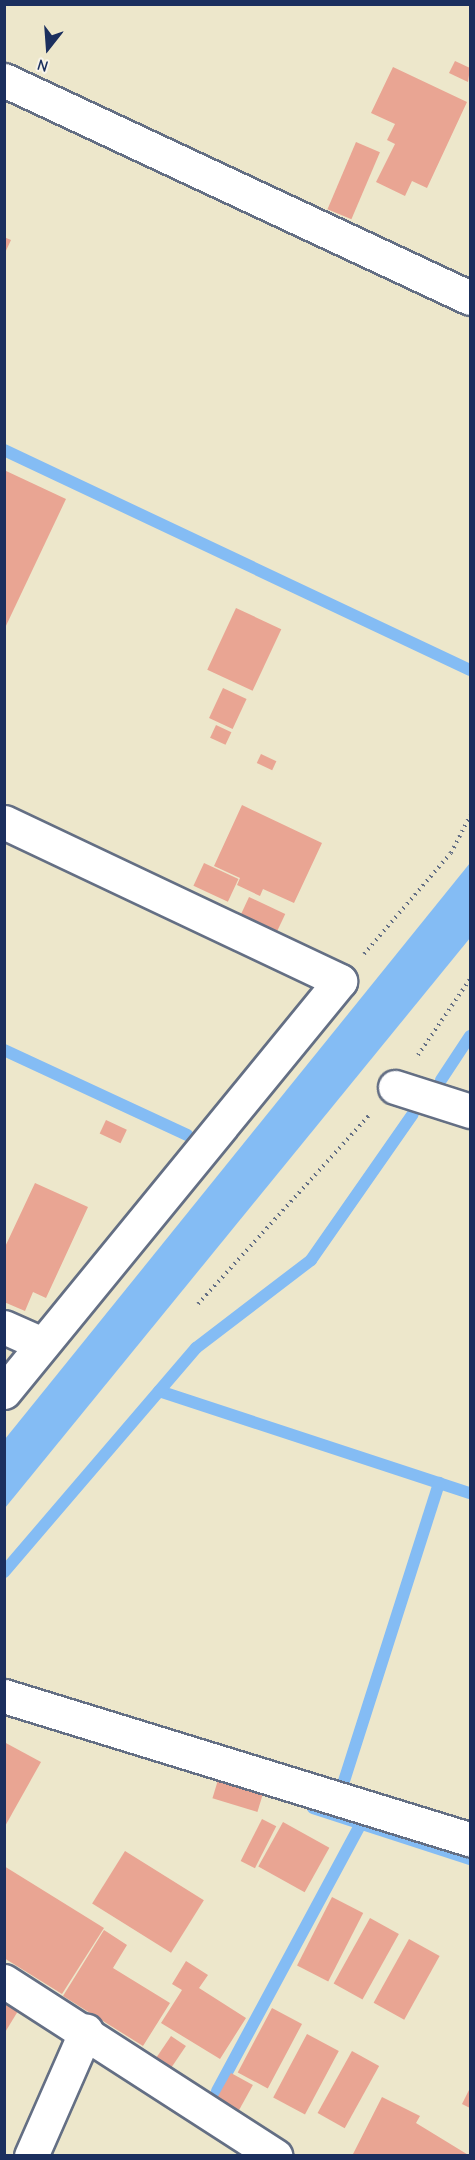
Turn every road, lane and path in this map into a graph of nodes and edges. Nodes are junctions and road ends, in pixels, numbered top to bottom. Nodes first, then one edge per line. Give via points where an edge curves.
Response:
1 (4, 80) edge
2 (471, 298) edge
3 (471, 816) edge
4 (4, 822) edge
5 (471, 979) edge
6 (340, 981) junction
7 (395, 1087) junction
8 (471, 1111) edge
9 (198, 1304) dead end
10 (4, 1327) edge
11 (42, 1344) junction
12 (4, 1392) edge
13 (4, 1696) edge
14 (471, 1839) edge
15 (4, 1981) edge
16 (86, 2031) junction
17 (31, 2156) edge
18 (276, 2156) edge

1 - 2 street
3 - 6 path via 451,853
4 - 6 street
5 - 7 path
6 - 11 street
7 - 8 street
7 - 9 path
10 - 11 street
11 - 12 street
13 - 14 street
15 - 16 street
16 - 17 street
16 - 18 street

